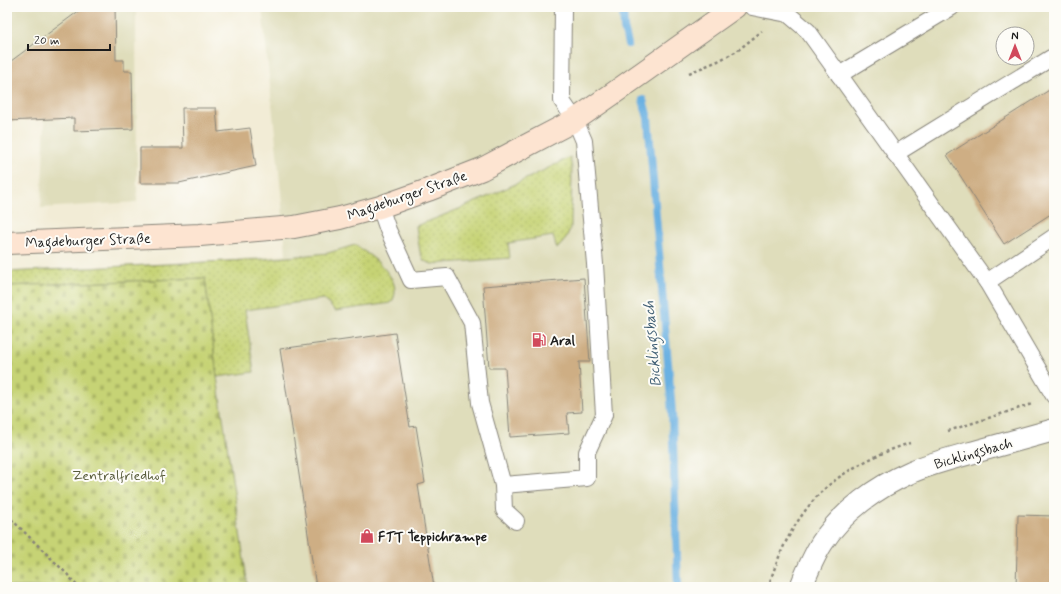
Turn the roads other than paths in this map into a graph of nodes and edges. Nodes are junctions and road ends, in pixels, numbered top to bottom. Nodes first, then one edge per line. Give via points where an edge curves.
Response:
1 (563, 7) edge
2 (735, 7) edge
3 (752, 7) edge
4 (952, 7) edge
5 (1051, 58) dead end
6 (839, 75) junction
7 (575, 120) junction
8 (895, 154) junction
9 (380, 207) junction
10 (1054, 237) edge
11 (7, 243) edge
12 (987, 282) junction
13 (1054, 396) edge
14 (1054, 430) edge
15 (503, 485) junction
16 (516, 521) dead end
17 (801, 587) edge

1 - 7 lane via 562,101
2 - 7 main road, Magdeburger Straße
3 - 6 lane via 788,14 808,31
4 - 6 lane
5 - 8 lane
6 - 8 lane
7 - 9 main road, Magdeburger Straße via 482,169
7 - 15 lane via 584,141 595,264 604,415 587,452 587,478
8 - 12 lane
9 - 11 main road, Magdeburger Straße via 294,227 200,235
9 - 15 lane via 411,280 448,277 472,324 480,402
10 - 12 lane
12 - 13 lane
14 - 17 street, Bicklingsbach via 911,472 881,488 858,503 822,542
15 - 16 lane via 504,510

